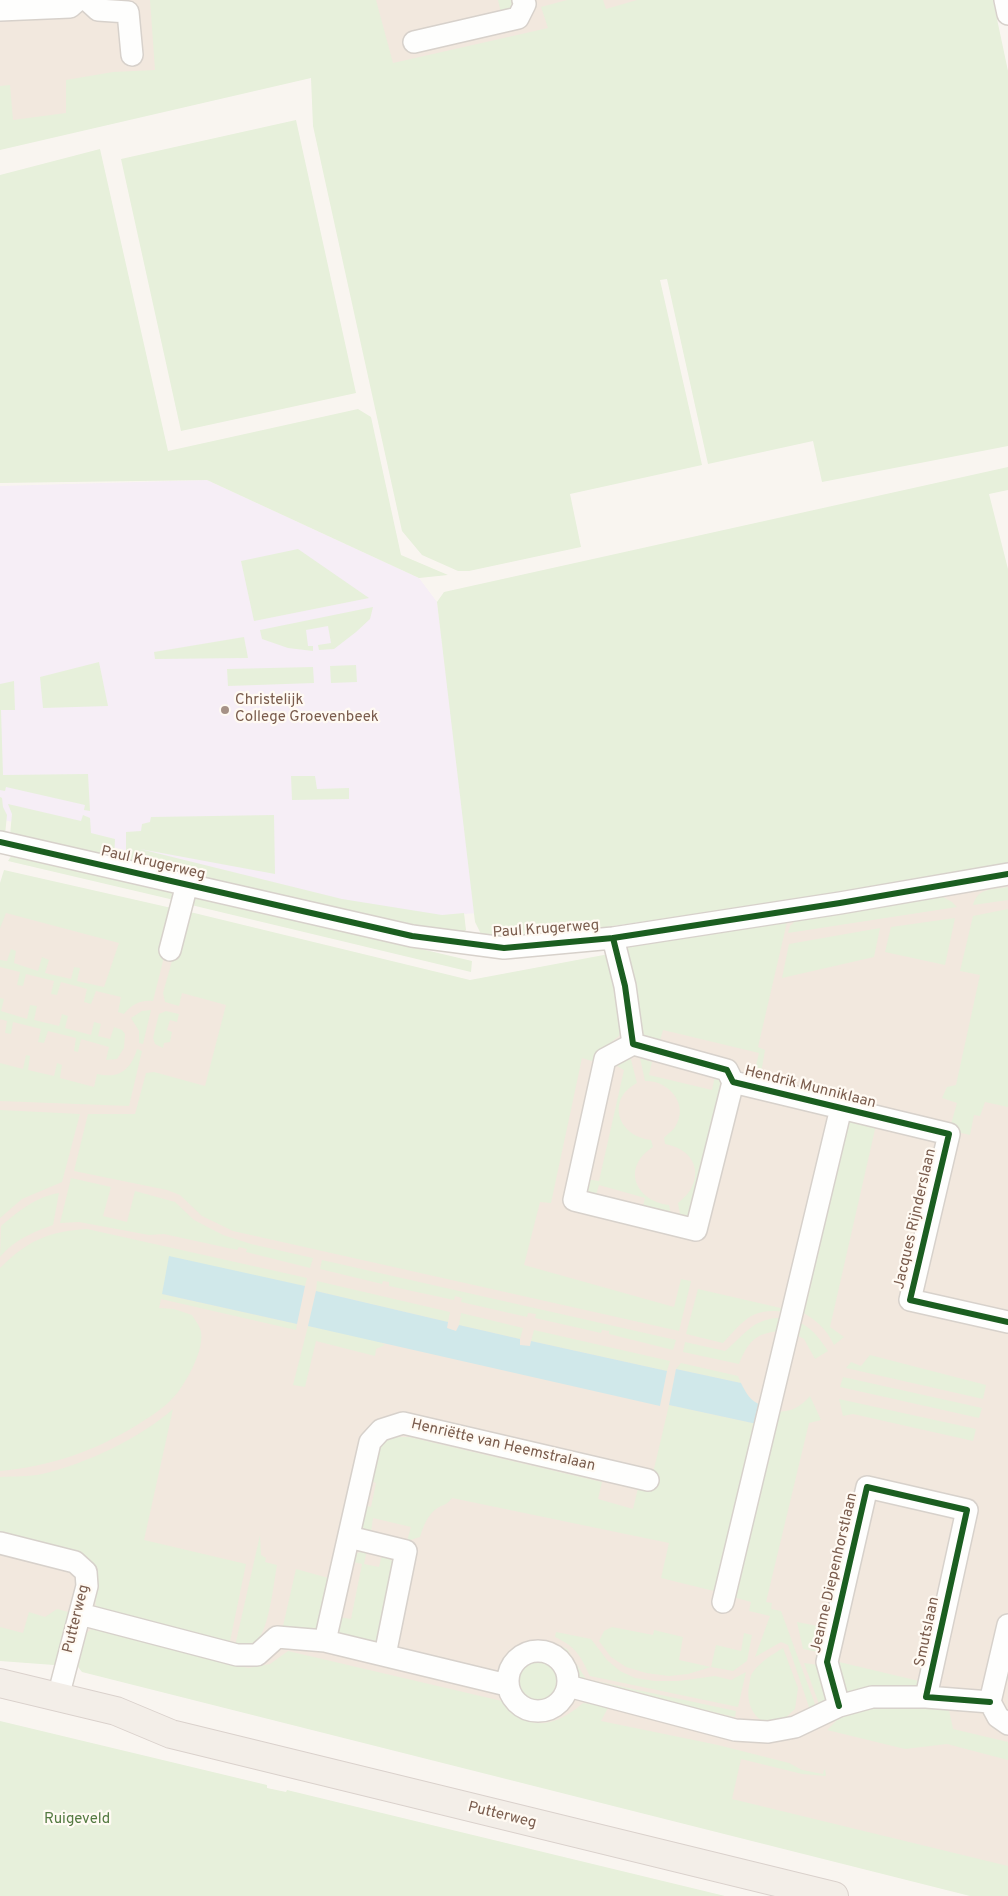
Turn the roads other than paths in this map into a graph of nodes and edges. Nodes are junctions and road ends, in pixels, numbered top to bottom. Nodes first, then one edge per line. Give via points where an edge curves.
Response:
1 (78, 0) edge
2 (87, 0) edge
3 (523, 0) edge
4 (0, 10) edge
5 (414, 42) dead end
6 (132, 56) dead end
7 (1, 845) edge
8 (1008, 874) edge
9 (187, 884) junction
10 (613, 938) junction
11 (170, 950) dead end
12 (633, 1044) junction
13 (733, 1082) junction
14 (841, 1108) junction
15 (949, 1134) joint
16 (1008, 1322) edge
17 (648, 1480) dead end
18 (967, 1510) joint
19 (349, 1537) junction
20 (0, 1542) edge
21 (723, 1602) dead end
22 (80, 1614) junction
23 (1008, 1625) edge
24 (324, 1641) junction
25 (384, 1655) junction
26 (0, 1683) edge
27 (507, 1685) junction
28 (568, 1686) junction
29 (926, 1696) junction
30 (58, 1697) junction
31 (0, 1700) edge
32 (990, 1702) junction
33 (839, 1706) junction
34 (1008, 1724) edge
35 (171, 1734) junction
36 (834, 1896) edge

1 - 4 street via 70,7
2 - 6 street via 98,10 128,12
3 - 5 street via 525,4 518,18
7 - 9 street, Paul Krugerweg
8 - 10 street, Paul Krugerweg
9 - 10 street, Paul Krugerweg via 412,936 474,945 504,948
9 - 11 street
10 - 12 street via 625,986
12 - 13 street, Hendrik Munniklaan via 727,1070
12 - 13 street, Hendrik Munniklaan via 605,1058 574,1200 696,1230
13 - 14 street, Hendrik Munniklaan
14 - 15 street, Hendrik Munniklaan
14 - 21 street
15 - 16 street, Jacques Rijnderslaan via 910,1300
17 - 19 street, Henriëtte van Heemstralaan via 403,1422 381,1430 370,1442
18 - 29 street, Smutslaan
18 - 33 street, Jeanne Diepenhorstlaan via 867,1487 827,1662
19 - 24 street, Henriëtte van Heemstralaan
19 - 25 street via 406,1550
20 - 22 street, Putterweg via 75,1562 86,1572 87,1586
22 - 24 street via 237,1655 257,1655 277,1637
22 - 30 street, Putterweg
23 - 32 street
24 - 25 street
25 - 27 street
26 - 30 main road, Putterweg
27 - 28 street via 513,1700 535,1712 557,1705
27 - 28 street via 511,1665 520,1655 533,1650 554,1655 563,1664 568,1674
28 - 33 street via 735,1730 768,1732 795,1727
29 - 32 street
29 - 33 street via 872,1697
30 - 35 main road, Putterweg via 116,1711
31 - 35 main road, Putterweg via 118,1729
32 - 34 street via 998,1718
35 - 36 main road, Putterweg

